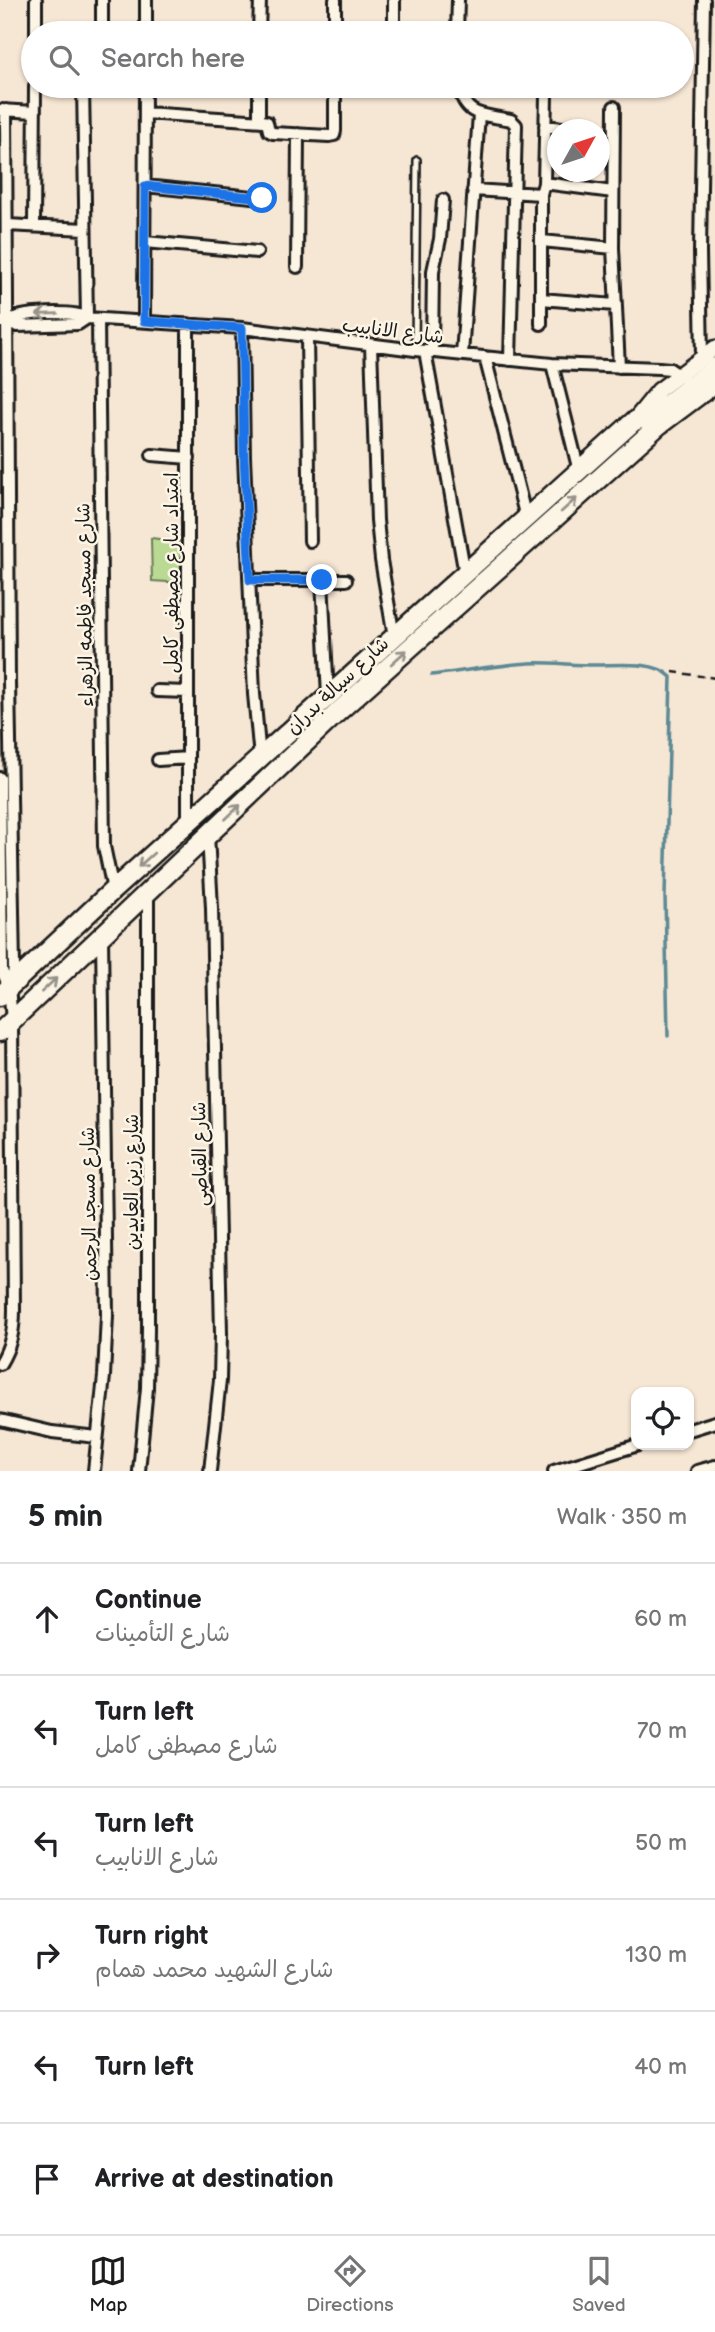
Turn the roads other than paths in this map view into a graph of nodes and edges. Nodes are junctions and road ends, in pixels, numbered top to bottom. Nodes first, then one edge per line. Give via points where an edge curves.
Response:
1 (36, 0) edge
2 (102, 0) edge
3 (146, 0) edge
4 (260, 0) edge
5 (335, 0) edge
6 (394, 0) edge
7 (458, 0) edge
8 (704, 0) edge
9 (36, 21) edge
10 (102, 21) edge
11 (146, 21) edge
12 (259, 21) edge
13 (335, 21) edge
14 (394, 21) edge
15 (457, 21) edge
16 (35, 98) edge
17 (83, 98) edge
18 (145, 98) edge
19 (259, 98) edge
20 (335, 98) edge
21 (461, 98) edge
22 (546, 98) edge
23 (614, 107) dead end
24 (3, 110) edge
25 (35, 111) junction
26 (145, 113) junction
27 (479, 114) junction
28 (258, 120) junction
29 (545, 126) joint
30 (610, 133) edge
31 (613, 133) junction
32 (298, 134) junction
33 (417, 160) dead end
34 (145, 186) junction
35 (542, 189) junction
36 (474, 190) junction
37 (613, 192) junction
38 (514, 193) junction
39 (262, 198) dead end
40 (4, 200) edge
41 (443, 200) dead end
42 (7, 225) junction
43 (34, 226) junction
44 (85, 229) junction
45 (542, 242) junction
46 (145, 243) junction
47 (613, 248) junction
48 (257, 252) dead end
49 (297, 267) dead end
50 (541, 299) junction
51 (615, 305) junction
52 (92, 318) junction
53 (4, 321) edge
54 (144, 321) junction
55 (188, 324) junction
56 (541, 324) dead end
57 (242, 328) junction
58 (307, 337) junction
59 (371, 345) junction
60 (715, 348) edge
61 (424, 351) junction
62 (462, 355) junction
63 (485, 357) junction
64 (510, 360) junction
65 (709, 362) edge
66 (552, 364) junction
67 (618, 367) junction
68 (685, 380) junction
69 (715, 383) edge
70 (152, 454) dead end
71 (189, 458) junction
72 (579, 471) junction
73 (5, 511) edge
74 (526, 518) junction
75 (310, 541) dead end
76 (491, 550) junction
77 (508, 559) junction
78 (465, 574) junction
79 (250, 580) junction
80 (322, 580) junction
81 (346, 580) dead end
82 (394, 638) junction
83 (5, 681) edge
84 (157, 691) dead end
85 (188, 692) junction
86 (328, 696) junction
87 (188, 758) junction
88 (260, 758) junction
89 (158, 760) dead end
90 (0, 778) edge
91 (188, 823) junction
92 (208, 835) junction
93 (113, 890) junction
94 (148, 892) junction
95 (102, 935) junction
96 (4, 992) edge
97 (6, 1026) edge
98 (0, 1364) edge
99 (0, 1420) edge
100 (715, 1422) edge
101 (694, 1428) edge
102 (97, 1437) junction
103 (631, 1447) edge
104 (715, 1466) edge
105 (94, 1471) edge
106 (139, 1471) edge
107 (210, 1471) edge
108 (554, 1471) edge
109 (697, 1471) edge

1 - 9 street
2 - 10 street
3 - 11 street
4 - 12 street
5 - 13 street
6 - 14 street
7 - 15 street
8 - 65 street via 700,252
16 - 25 street
17 - 44 street, شارع مسجد فاطمه الزهراء
18 - 26 street
19 - 28 street
20 - 32 street via 334,135
21 - 27 street
22 - 29 street
23 - 31 street
24 - 25 street
24 - 40 street
25 - 43 street
26 - 28 street
26 - 34 street
27 - 36 street
27 - 38 street via 516,125
28 - 32 street via 267,122 270,132
29 - 35 street
30 - 31 street
31 - 37 street
32 - 49 street
33 - 61 lane
34 - 39 street
34 - 46 street
35 - 37 street
35 - 38 street
35 - 45 street
36 - 38 street
36 - 62 street
37 - 47 street
38 - 64 street
40 - 42 street
41 - 61 street
42 - 43 street
42 - 53 street
43 - 44 street
44 - 52 street, شارع مسجد فاطمه الزهراء
45 - 47 street
45 - 50 street
46 - 48 street
46 - 54 street
47 - 51 street
50 - 51 street
50 - 56 street
51 - 67 street
52 - 53 street, شارع الانابيب via 77,313 21,315
52 - 54 street, شارع الانابيب
52 - 93 street, شارع مسجد فاطمه الزهراء via 104,846
53 - 73 street
54 - 55 street, شارع الانابيب
55 - 57 street, شارع الانابيب
55 - 71 street, امتداد شارع مصطفى كامل
57 - 58 street, شارع الانابيب
57 - 79 street
58 - 59 street, شارع الانابيب
58 - 75 street
59 - 61 street, شارع الانابيب
59 - 82 street via 377,520
60 - 65 street, شارع سيالة بدران
61 - 62 street, شارع الانابيب
61 - 78 street
62 - 63 street, شارع الانابيب
63 - 64 street, شارع الانابيب
63 - 74 street
64 - 66 street, شارع الانابيب
65 - 68 main road, شارع سيالة بدران
66 - 67 street, شارع الانابيب
66 - 72 street
67 - 68 street, شارع الانابيب via 670,369
68 - 72 main road, شارع سيالة بدران via 658,411 633,422
77 -> 69 main road, شارع سيالة بدران via 659,425
70 - 71 street
71 - 85 street, امتداد شارع مصطفى كامل
72 - 74 main road, شارع سيالة بدران
73 - 83 street
74 - 76 main road, شارع سيالة بدران
76 - 77 main road
76 - 78 main road, شارع سيالة بدران
92 -> 77 main road, شارع سيالة بدران
78 - 82 main road, شارع سيالة بدران
79 - 80 street
79 - 88 street
80 - 81 street
80 - 86 street
82 - 86 main road, شارع سيالة بدران
83 - 96 street via 15,968
84 - 85 street
85 - 87 street, امتداد شارع مصطفى كامل
86 - 88 main road, شارع سيالة بدران
87 - 89 street
87 - 91 street, امتداد شارع مصطفى كامل
88 - 91 main road, شارع سيالة بدران
90 - 96 street
91 -> 93 main road, شارع سيالة بدران
92 - 94 main road, شارع سيالة بدران
92 - 107 street, شارع القباصى via 221,1333
93 - 96 main road, شارع سيالة بدران
94 - 95 main road, شارع سيالة بدران
94 - 106 street, شارع زين العابدين via 148,1330
97 -> 95 main road, شارع سيالة بدران
95 - 102 street, شارع مسجد الرحمن via 107,1315
96 - 97 street
97 - 98 street via 13,1331
99 - 102 street
100 - 101 street
102 - 105 street, شارع مسجد الرحمن
103 - 108 street
104 - 109 street

